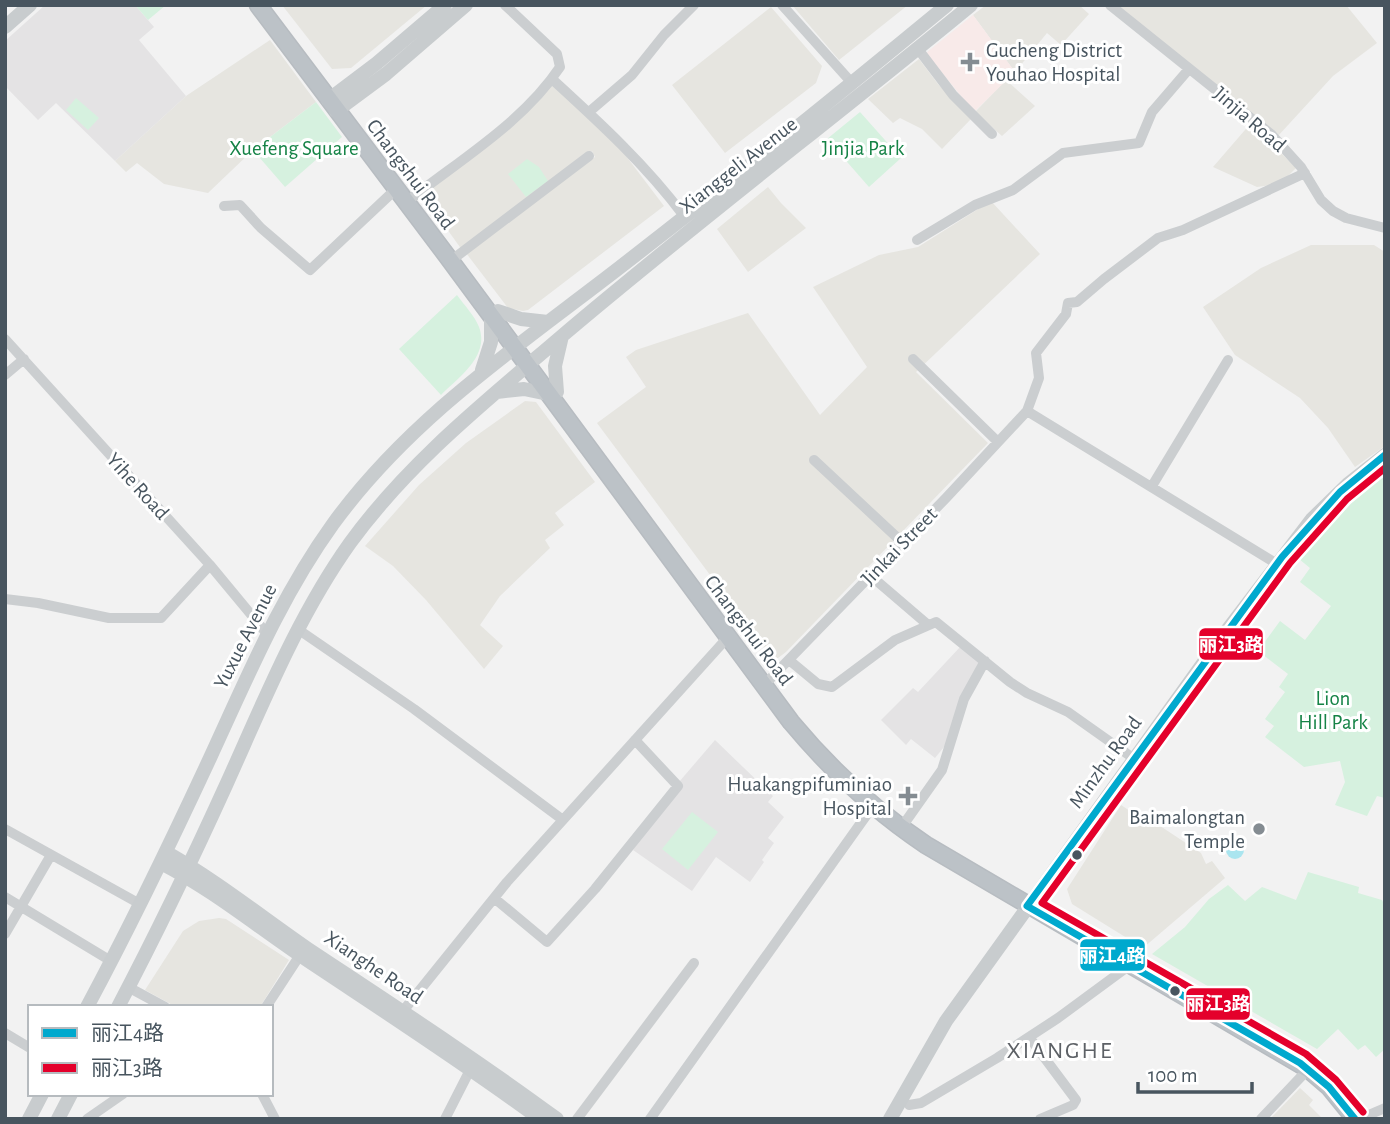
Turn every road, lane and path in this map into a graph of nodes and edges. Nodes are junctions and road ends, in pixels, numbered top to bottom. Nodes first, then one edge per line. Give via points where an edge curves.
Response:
1 (30, 5) edge
2 (258, 5) edge
3 (268, 5) edge
4 (445, 5) edge
5 (466, 5) edge
6 (505, 5) edge
7 (694, 5) edge
8 (782, 5) edge
9 (947, 5) edge
10 (971, 5) edge
11 (1110, 5) edge
12 (5, 27) edge
13 (918, 49) junction
14 (1189, 68) junction
15 (552, 79) junction
16 (852, 83) junction
17 (336, 103) junction
18 (589, 112) junction
19 (992, 134) dead end
20 (589, 156) dead end
21 (1305, 173) junction
22 (396, 189) junction
23 (413, 197) junction
24 (224, 206) dead end
25 (684, 216) junction
26 (1385, 228) edge
27 (917, 240) dead end
28 (457, 256) junction
29 (495, 314) junction
30 (548, 322) junction
31 (562, 336) junction
32 (5, 339) edge
33 (517, 345) junction
34 (24, 359) junction
35 (913, 359) dead end
36 (1228, 360) dead end
37 (530, 363) junction
38 (481, 372) junction
39 (5, 375) edge
40 (496, 392) junction
41 (552, 393) junction
42 (1027, 411) junction
43 (998, 442) junction
44 (1385, 455) edge
45 (814, 460) dead end
46 (1385, 466) edge
47 (1152, 486) junction
48 (902, 543) junction
49 (1277, 564) junction
50 (210, 565) junction
51 (871, 576) junction
52 (5, 599) edge
53 (927, 624) junction
54 (299, 630) junction
55 (268, 635) junction
56 (728, 637) junction
57 (789, 660) junction
58 (985, 661) junction
59 (770, 679) junction
60 (635, 740) junction
61 (1133, 758) junction
62 (873, 806) junction
63 (563, 820) junction
64 (906, 821) junction
65 (5, 829) edge
66 (51, 855) junction
67 (163, 858) junction
68 (187, 870) junction
69 (5, 897) edge
70 (494, 898) junction
71 (140, 904) junction
72 (1034, 905) junction
73 (20, 907) junction
74 (5, 934) edge
75 (300, 955) junction
76 (111, 961) junction
77 (694, 963) dead end
78 (1130, 965) junction
79 (128, 987) junction
80 (88, 1005) edge
81 (119, 1005) edge
82 (161, 1005) edge
83 (267, 1005) edge
84 (402, 1011) junction
85 (5, 1034) edge
86 (1029, 1037) junction
87 (28, 1047) edge
88 (1311, 1066) junction
89 (471, 1068) junction
90 (41, 1096) edge
91 (70, 1096) edge
92 (120, 1096) edge
93 (263, 1096) edge
94 (909, 1105) junction
95 (1385, 1108) edge
96 (1361, 1118) edge
97 (29, 1119) edge
98 (58, 1119) edge
99 (87, 1119) edge
100 (275, 1119) edge
101 (445, 1119) edge
102 (540, 1119) edge
103 (557, 1119) edge
104 (578, 1119) edge
105 (650, 1119) edge
106 (890, 1119) edge
107 (901, 1119) edge
108 (1040, 1119) edge
109 (1261, 1119) edge

1 - 12 main road
2 - 17 highway, Changshui Road
3 - 17 highway, Changshui Road
4 - 17 main road
5 - 17 main road via 403,60
6 - 15 street via 557,54 560,67
7 - 18 street via 632,75
8 - 16 street
9 - 16 main road, Xianggeli Avenue
10 - 13 main road, Xianggeli Avenue
11 - 14 street, Jinjia Road
13 - 19 street via 953,95
13 - 31 main road, Xianggeli Avenue
14 - 21 street, Jinjia Road via 1266,129
14 - 27 street via 1152,113 1139,143 1063,153 1013,190 975,205
15 - 18 street
15 - 23 street via 514,117
16 - 25 main road, Xianggeli Avenue
17 - 22 highway, Changshui Road
17 - 23 highway, Changshui Road
18 - 25 street
20 - 28 street
21 - 26 street, Jinjia Road via 1333,211
21 - 42 street via 1158,238 1077,302 1068,303 1066,314 1036,353 1038,378
22 - 24 street via 310,270 240,205
22 - 29 highway, Changshui Road
23 - 28 highway, Changshui Road
25 - 30 main road, Xianggeli Avenue
28 - 29 highway, Changshui Road
29 - 30 main road
29 - 33 highway, Changshui Road
29 - 38 main road
30 - 33 main road, Xianggeli Avenue
31 - 37 main road, Xianggeli Avenue
31 - 41 main road
32 - 34 street, Yihe Road
33 - 37 highway, Changshui Road
33 - 38 main road, Yuxue Avenue
34 - 39 street
34 - 50 street, Yihe Road
35 - 43 street
36 - 47 street
37 - 40 main road
37 - 41 highway, Changshui Road
38 - 55 main road, Yuxue Avenue via 414,431 360,489 305,565
40 - 41 main road
40 - 54 main road via 432,449 380,505 327,578
41 - 56 highway, Changshui Road
41 - 59 highway, Changshui Road
42 - 43 street, Jinkai Street
42 - 47 street
43 - 48 street, Jinkai Street
44 - 49 main road, Minzhu Road via 1324,506
45 - 48 street
46 - 72 main road, Minzhu Road via 1342,502 1304,543
47 - 49 street
48 - 51 street, Jinkai Street
49 - 61 main road, Minzhu Road
50 - 52 street via 162,618 108,618
50 - 55 street, Yihe Road
51 - 53 street
51 - 57 street, Jinkai Street
53 - 57 street via 895,640 832,687 818,684
53 - 58 street via 936,622
54 - 63 street
54 - 68 main road
55 - 67 main road, Yuxue Avenue
56 - 60 street
56 - 62 highway, Changshui Road via 808,741
57 - 59 street, Jinkai Street
58 - 61 street via 1019,688 1068,712
58 - 64 street via 964,699 942,770
59 - 64 highway, Changshui Road via 831,755
60 - 63 street
60 - 70 street via 678,786 587,898 547,942
61 - 72 main road, Minzhu Road
62 - 72 highway, Changshui Road via 919,840
62 - 105 street
63 - 70 street
64 - 72 highway, Changshui Road
65 - 66 street
66 - 71 street
66 - 73 street
67 - 68 main road, Xianghe Road
67 - 71 main road, Yuxue Avenue
68 - 75 main road, Xianghe Road
68 - 79 main road
68 - 84 main road, Xianghe Road
69 - 73 street
70 - 84 street
71 - 76 main road, Yuxue Avenue
72 - 78 highway, Changshui Road
72 - 88 highway, Changshui Road via 1215,1003
72 - 94 main road, Minzhu Road via 954,1026
72 - 106 main road, Minzhu Road via 946,1021
73 - 74 street
73 - 76 street
75 - 83 street
75 - 89 main road, Xianghe Road
76 - 80 main road, Yuxue Avenue
77 - 104 street
78 - 86 street
78 - 88 highway, Changshui Road
79 - 81 main road
79 - 82 street
84 - 103 main road, Xianghe Road
85 - 87 street
86 - 94 street via 921,1103
86 - 108 street via 1076,1100
88 - 96 highway, Changshui Road
88 - 109 street
89 - 101 street
89 - 102 main road, Xianghe Road
90 - 97 main road
91 - 98 main road
92 - 99 street
93 - 100 street
94 - 107 main road, Minzhu Road
95 - 96 street

